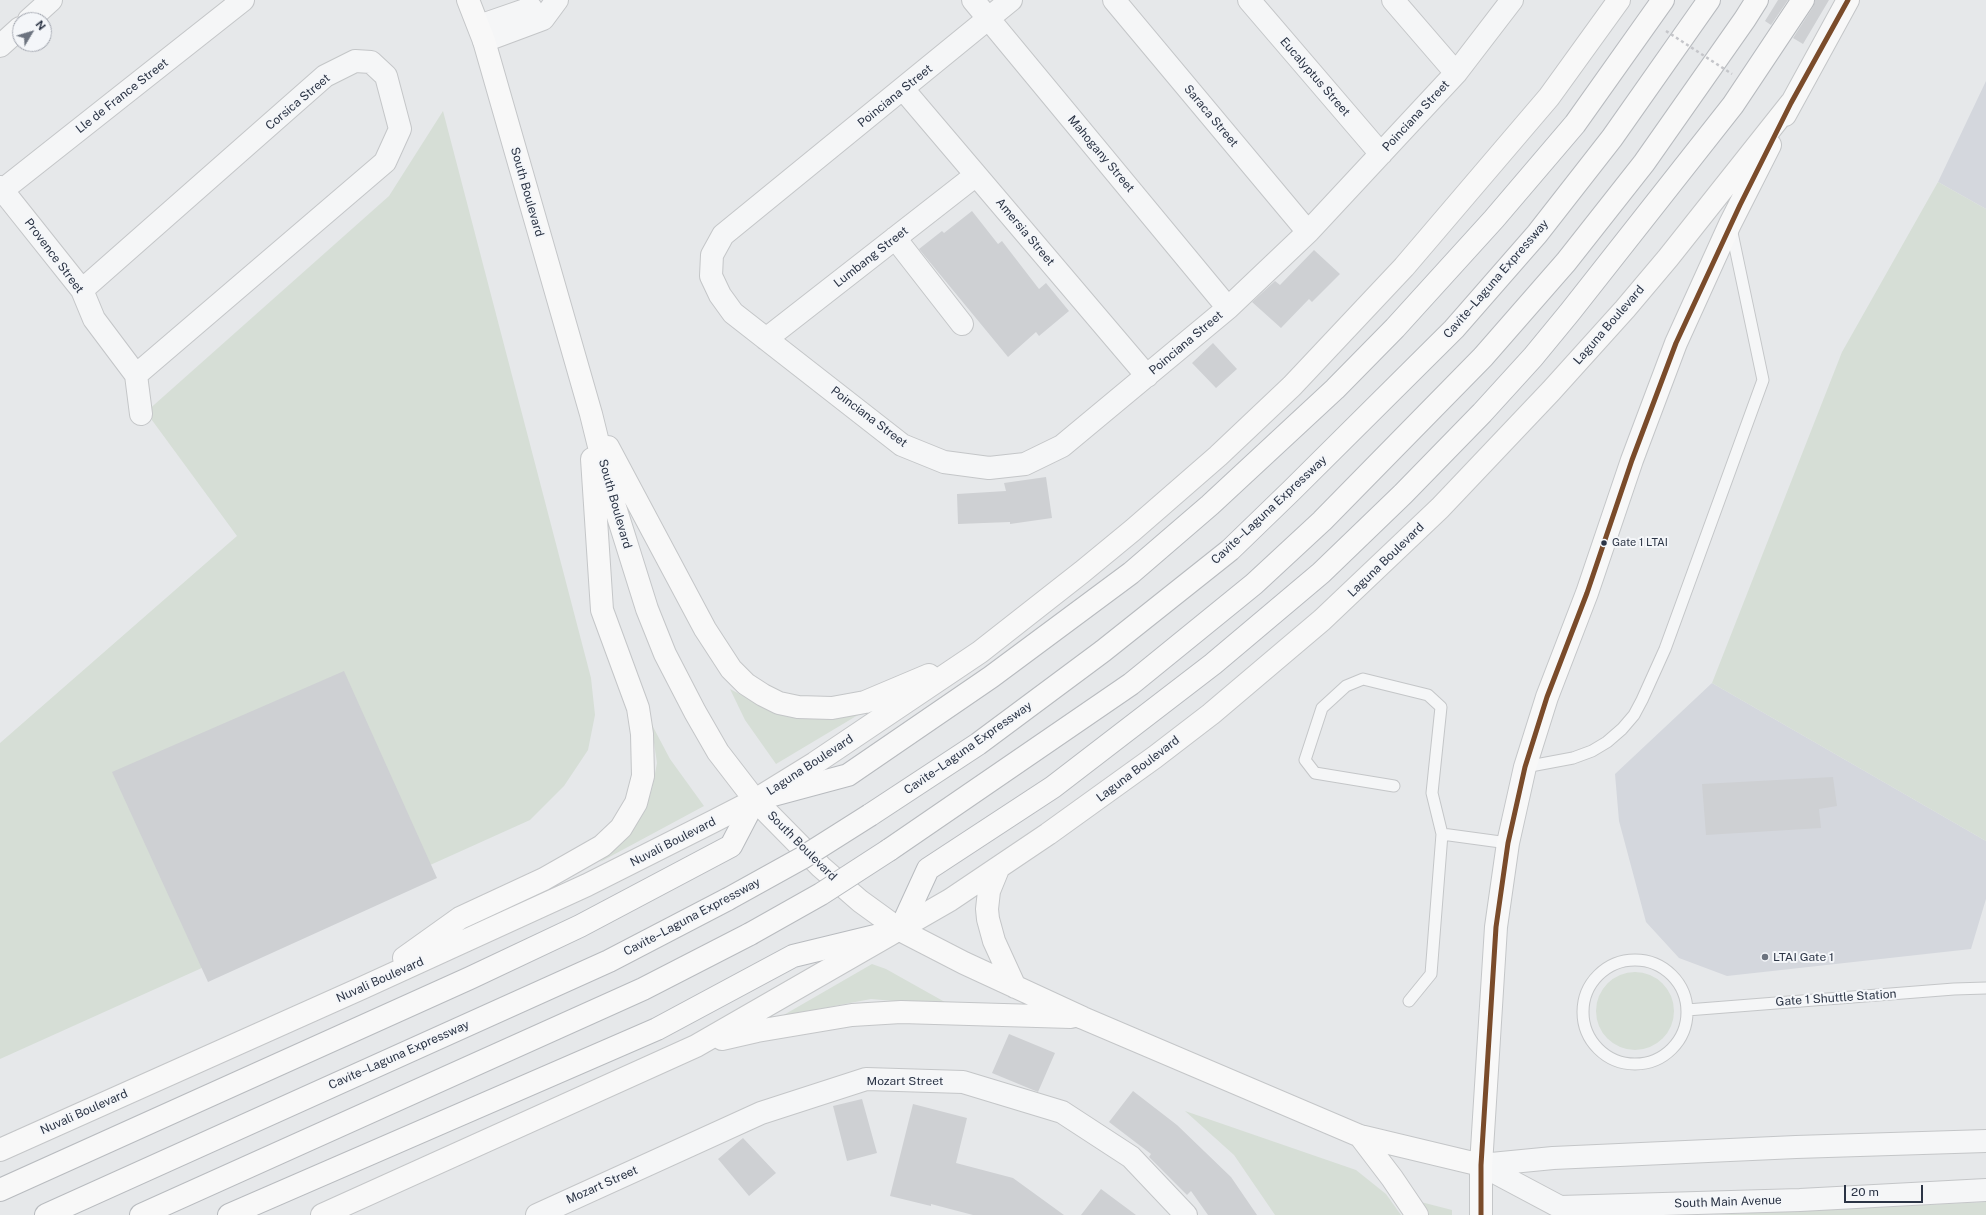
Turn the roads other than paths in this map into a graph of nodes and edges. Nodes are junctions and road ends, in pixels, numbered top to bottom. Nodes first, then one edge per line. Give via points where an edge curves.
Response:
1 (51, 0) edge
2 (243, 0) edge
3 (468, 0) edge
4 (557, 0) edge
5 (973, 0) edge
6 (1011, 0) edge
7 (1114, 0) edge
8 (1249, 0) edge
9 (1393, 0) edge
10 (1512, 0) edge
11 (1619, 0) edge
12 (1663, 0) edge
13 (1710, 0) edge
14 (1757, 0) edge
15 (1803, 0) edge
16 (1848, 0) edge
17 (38, 12) edge
18 (989, 18) junction
19 (481, 34) junction
20 (12, 35) edge
21 (0, 46) edge
22 (1456, 73) junction
23 (903, 89) junction
24 (1792, 103) junction
25 (1381, 154) junction
26 (976, 175) junction
27 (1, 189) edge
28 (1730, 224) junction
29 (1308, 232) junction
30 (895, 238) junction
31 (82, 290) junction
32 (1228, 308) junction
33 (962, 324) dead end
34 (766, 339) junction
35 (136, 375) junction
36 (1147, 376) junction
37 (140, 414) dead end
38 (590, 414) junction
39 (980, 652) junction
40 (1525, 766) junction
41 (1394, 786) dead end
42 (755, 800) junction
43 (1442, 834) junction
44 (1508, 843) junction
45 (998, 869) junction
46 (900, 930) junction
47 (1016, 987) junction
48 (362, 988) junction
49 (1986, 988) edge
50 (1409, 1002) dead end
51 (1687, 1010) junction
52 (1083, 1018) junction
53 (696, 1046) junction
54 (1360, 1136) junction
55 (1986, 1141) edge
56 (0, 1150) edge
57 (1481, 1165) junction
58 (0, 1190) edge
59 (1986, 1190) edge
60 (46, 1215) edge
61 (141, 1215) edge
62 (230, 1215) edge
63 (322, 1215) edge
64 (537, 1215) edge
65 (1186, 1215) edge
66 (1417, 1215) edge
67 (1482, 1215) edge

1 - 17 street
2 - 27 street, Lle de France Street
3 - 19 main road, South Boulevard
4 - 19 street
5 - 18 street, Mahogany Street
6 - 18 street, Poinciana Street
7 - 29 street, Saraca Street
8 - 25 street, Eucalyptus Street
9 - 22 street
10 - 22 street, Poinciana Street
11 - 39 main road, Laguna Boulevard via 1549,97 1404,267 1292,386 1218,456 1133,530
12 - 42 main road via 1575,124 1494,219 1395,328 1335,389 1210,505 1131,573 1058,629 848,775
13 - 60 main road, Cavite–Laguna Expressway, bridge via 1612,138 1537,234 1454,329 1230,550 1103,651 978,744 802,858 602,965
14 - 61 main road, bridge via 1644,163 1566,262 1483,357 1322,521 1254,584 1131,684 889,850 821,894 750,934 643,988
15 - 46 main road via 1733,105 1570,312 1533,357 1445,451 1321,573 1213,664 1053,787 928,869
16 - 24 main road, Laguna Boulevard
18 - 23 street, Poinciana Street
18 - 32 street, Mahogany Street
19 - 38 main road, South Boulevard
20 - 21 street
22 - 25 street, Poinciana Street
23 - 26 street, Amersia Street
23 - 34 street, Poinciana Street via 723,235 712,255 711,276 720,295 733,312
24 - 28 main road, Laguna Boulevard
24 - 45 main road, Laguna Boulevard via 1625,308 1494,452 1390,556 1322,620 1211,714 1094,802
25 - 29 street, Poinciana Street
26 - 30 street, Lumbang Street
26 - 36 street, Amersia Street
27 - 31 street, Provence Street
28 - 40 main road, Laguna Boulevard via 1695,299 1656,394 1587,593 1547,697
28 - 40 lane via 1764,380 1665,649 1634,715 1622,730 1592,751 1573,758
29 - 32 street, Poinciana Street
30 - 33 street
30 - 34 street, Lumbang Street
31 - 35 street, Provence Street via 94,319
31 - 35 street, Corsica Street via 325,76 355,61 371,62 386,76 400,129 385,162
32 - 36 street, Poinciana Street
34 - 36 street, Poinciana Street via 902,445 944,462 989,468 1025,464 1062,446
35 - 37 street
38 - 39 main road via 719,652 746,684 763,695 798,707 816,709 849,706 884,695
38 - 42 main road, South Boulevard via 610,491 639,586 656,631 681,686 706,731 726,763
38 - 48 main road via 602,610 638,708 642,734 643,776 636,803 622,828 602,846 544,879 460,918
39 - 42 main road, Laguna Boulevard via 882,719
40 - 44 main road, Laguna Boulevard
41 - 43 lane via 1315,773 1305,760 1322,708 1346,686 1364,679 1428,695 1441,707 1432,793
42 - 46 main road, South Boulevard via 821,868
42 - 48 main road, Nuvali Boulevard via 587,885
42 - 58 main road via 731,846 580,926
43 - 44 lane
43 - 50 lane via 1431,974
44 - 57 main road, Laguna Boulevard via 1496,927
45 - 46 main road, Laguna Boulevard
45 - 47 main road via 989,892 986,909 994,941
46 - 47 main road, South Boulevard
46 - 53 main road
46 - 62 main road via 793,956 657,1029
47 - 52 main road, South Boulevard
48 - 56 main road, Nuvali Boulevard
49 - 51 lane, Gate 1 Shuttle Station
51 - 51 lane via 1683,992 1666,971 1650,962 1632,960 1615,964 1599,973 1585,996 1582,1014 1586,1032 1602,1054 1619,1062 1637,1064 1655,1060 1670,1050 1683,1032
52 - 53 main road via 901,1012 852,1015 757,1031
52 - 54 main road, South Boulevard
53 - 63 main road
54 - 57 main road, South Boulevard
54 - 66 main road
55 - 57 street via 1553,1158
57 - 59 street, South Main Avenue via 1560,1207 1800,1200
57 - 67 main road, Laguna Boulevard
64 - 65 street, Mozart Street via 761,1114 866,1079 963,1082 1062,1112 1131,1157

